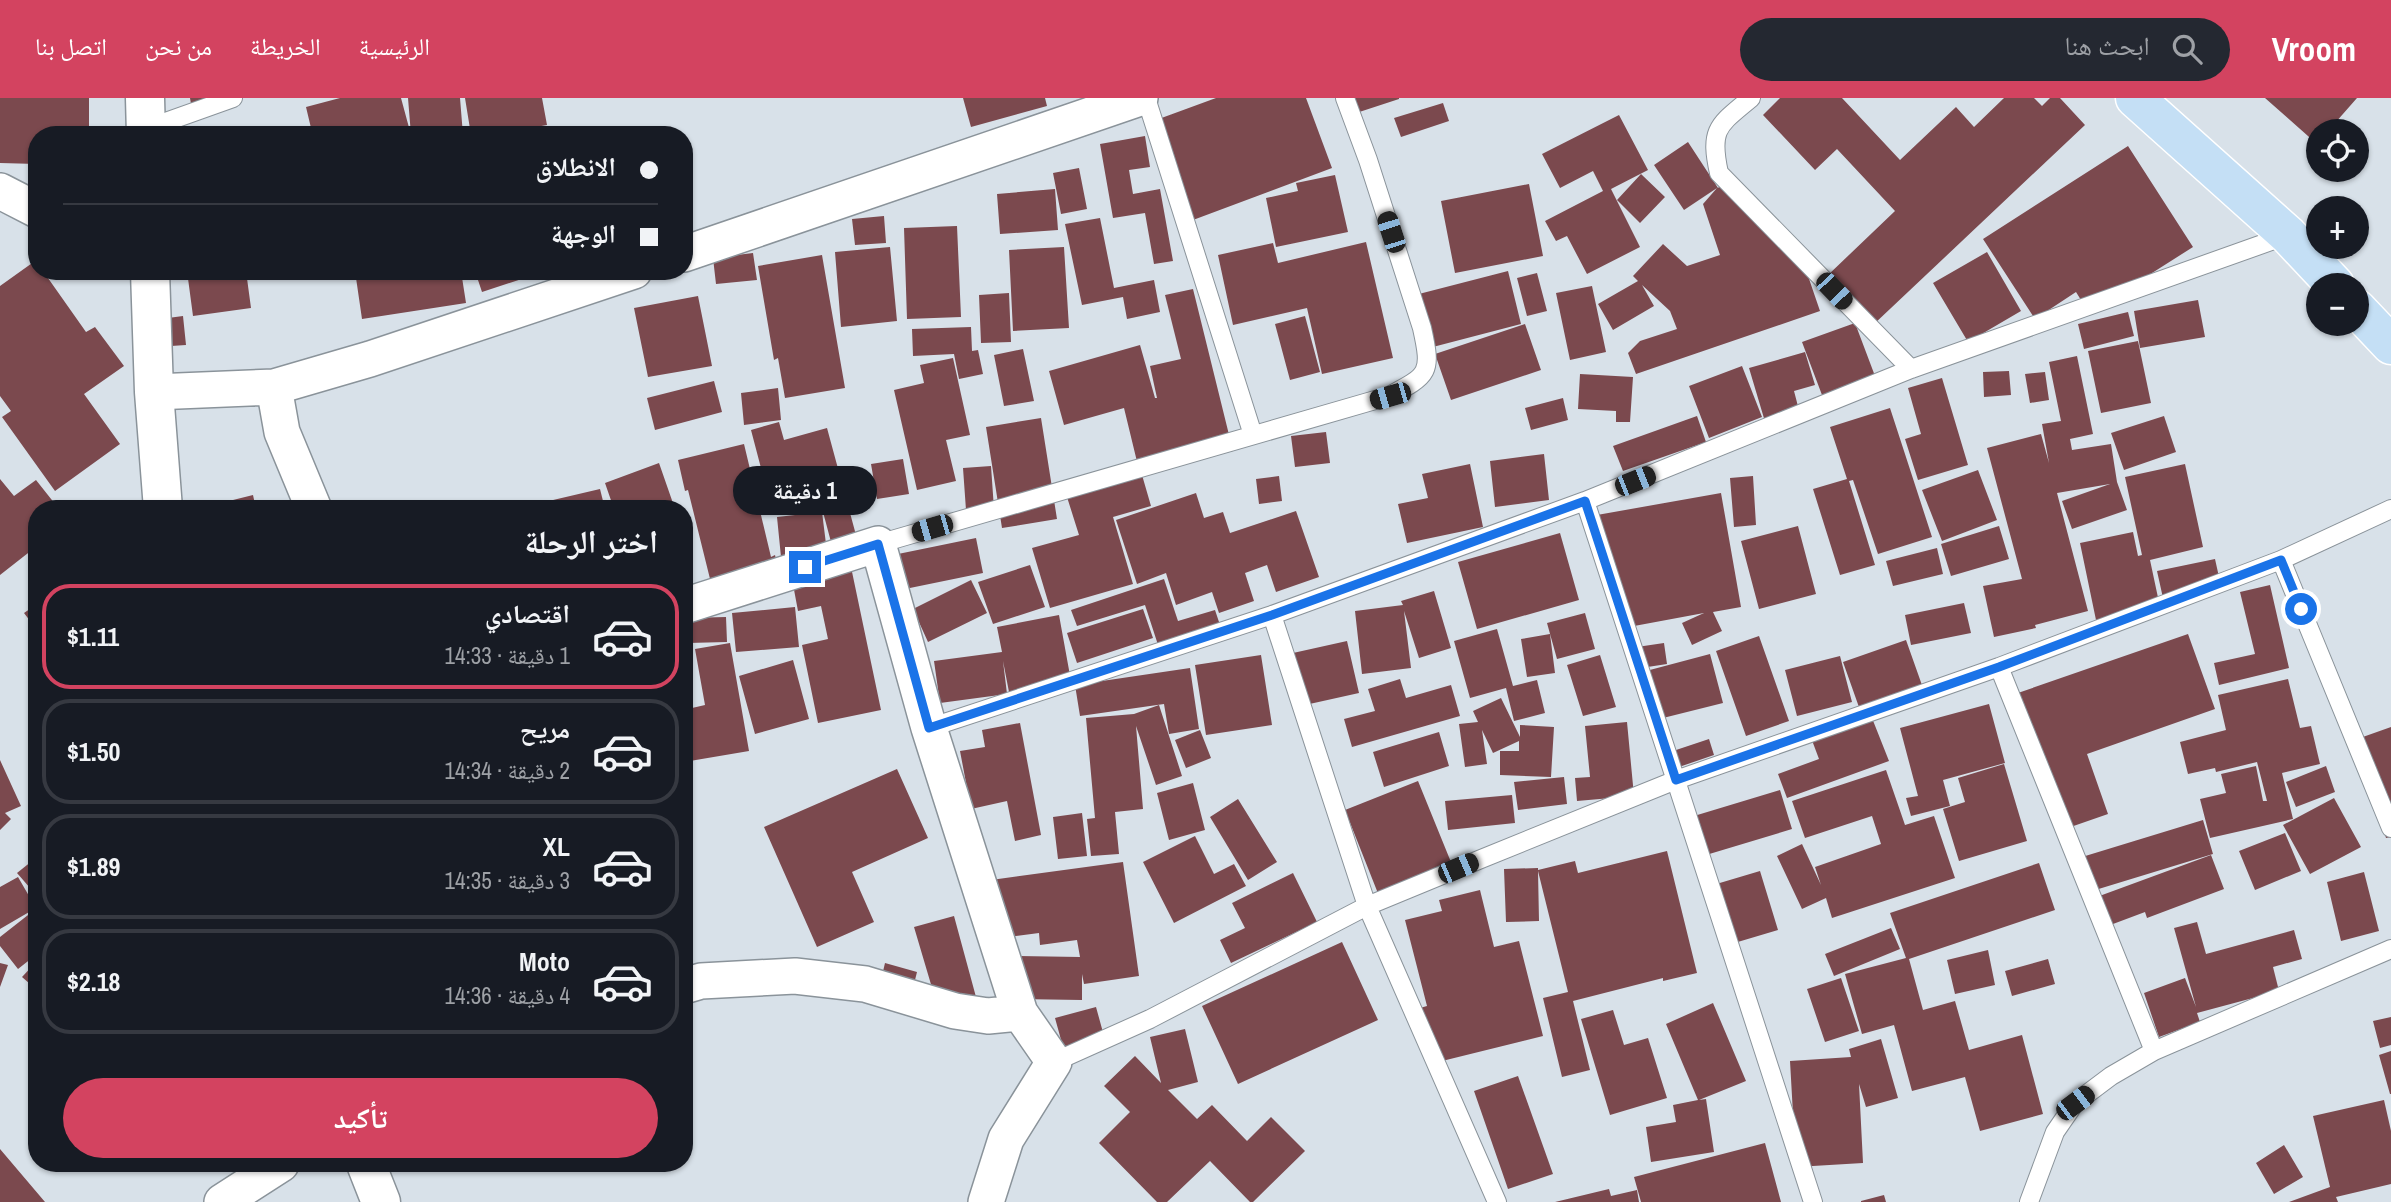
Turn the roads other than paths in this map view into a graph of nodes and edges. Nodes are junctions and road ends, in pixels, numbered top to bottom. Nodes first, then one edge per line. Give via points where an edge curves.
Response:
1 (233, 98) edge
2 (1143, 98) edge
3 (1345, 98) edge
4 (1751, 98) edge
5 (2135, 98) edge
6 (146, 121) edge
7 (0, 191) edge
8 (28, 206) edge
9 (2288, 235) junction
10 (693, 251) edge
11 (2324, 273) edge
12 (150, 280) edge
13 (607, 280) edge
14 (2369, 322) edge
15 (2391, 345) edge
16 (1911, 369) junction
17 (274, 387) junction
18 (154, 392) junction
19 (1253, 435) junction
20 (162, 500) edge
21 (310, 500) edge
22 (1585, 501) junction
23 (2391, 509) edge
24 (878, 544) junction
25 (2281, 560) junction
26 (693, 603) edge
27 (1272, 615) junction
28 (1999, 667) junction
29 (929, 728) junction
30 (1676, 780) junction
31 (2391, 828) edge
32 (1367, 906) junction
33 (2391, 949) edge
34 (693, 983) edge
35 (1020, 1013) junction
36 (2154, 1051) junction
37 (1054, 1062) junction
38 (269, 1172) edge
39 (222, 1202) edge
40 (986, 1202) edge
41 (1497, 1202) edge
42 (1812, 1202) edge
43 (2029, 1202) edge

1 - 6 lane
2 - 10 street
2 - 19 lane
3 - 19 lane via 1422,328 1428,355 1426,372 1390,396
4 - 16 lane via 1720,125 1714,149 1719,173
5 - 9 main road
7 - 8 street
9 - 11 main road
9 - 16 lane
12 - 18 main road
13 - 17 street
14 - 15 main road
16 - 22 lane
17 - 18 street
17 - 21 street via 282,432
18 - 20 main road
19 - 24 lane
22 - 27 lane
22 - 30 lane
23 - 25 lane
24 - 26 street
24 - 29 street
25 - 28 lane
25 - 31 lane
27 - 29 lane
27 - 32 lane
28 - 30 lane
28 - 36 lane
29 - 35 street
30 - 32 lane
30 - 42 lane
32 - 37 lane via 1150,1019
32 - 41 lane
33 - 36 lane
34 - 35 street via 795,976 865,984 955,1011 988,1016
35 - 37 street
36 - 43 lane via 2075,1103 2055,1132
37 - 40 street via 1006,1139
38 - 39 street

